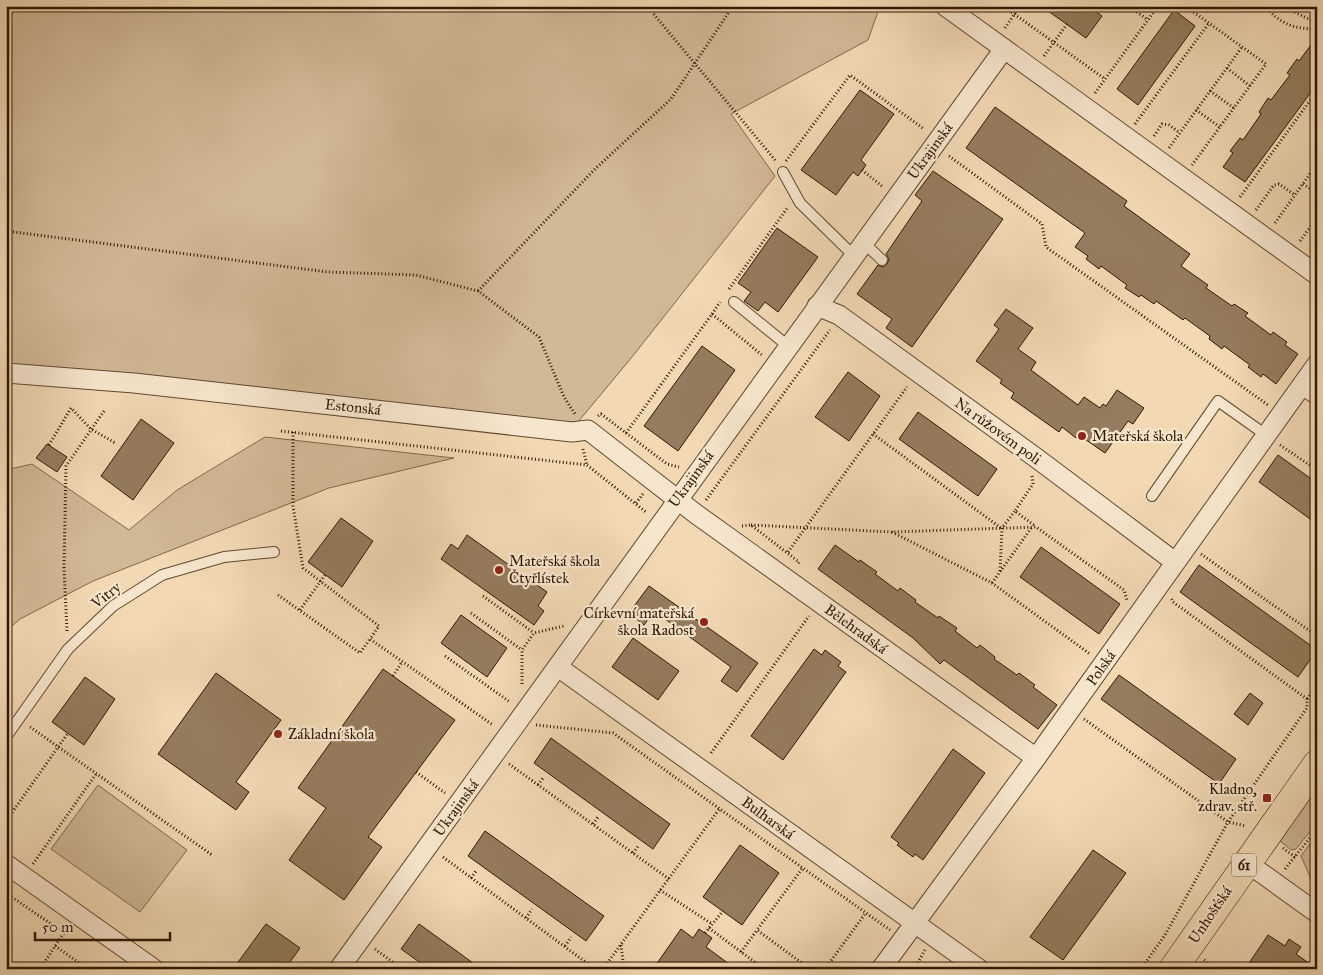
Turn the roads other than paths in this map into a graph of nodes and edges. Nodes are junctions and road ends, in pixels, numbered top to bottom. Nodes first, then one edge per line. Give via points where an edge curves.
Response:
1 (945, 6) edge
2 (1002, 42) junction
3 (783, 172) dead end
4 (859, 250) junction
5 (882, 260) dead end
6 (1317, 275) edge
7 (734, 302) dead end
8 (817, 306) junction
9 (788, 346) junction
10 (1317, 364) edge
11 (6, 373) edge
12 (1300, 388) junction
13 (1317, 400) edge
14 (1270, 438) junction
15 (1152, 496) dead end
16 (676, 499) junction
17 (274, 552) dead end
18 (1175, 562) junction
19 (558, 667) junction
20 (6, 737) edge
21 (1036, 758) junction
22 (1317, 764) edge
23 (1246, 862) junction
24 (6, 864) edge
25 (1317, 913) edge
26 (914, 923) junction
27 (154, 969) edge
28 (339, 969) edge
29 (881, 969) edge
30 (979, 969) edge
31 (1174, 969) edge

1 - 2 street
2 - 4 street, Ukrajinská via 930,138
2 - 6 street
3 - 4 lane via 795,197
4 - 5 lane
4 - 8 street, Ukrajinská
7 - 9 lane
8 - 9 street, Ukrajinská
8 - 18 street, Na růžovém poli via 839,315
9 - 16 street, Ukrajinská
10 - 12 street, Polská
11 - 16 street, Estonská via 134,383 588,430
12 - 13 lane
12 - 14 street, Polská
14 - 15 lane via 1218,401
14 - 18 street, Polská
16 - 19 street, Ukrajinská
16 - 21 street, Bělehradská
17 - 20 lane, Vitry via 224,557 162,575 113,606 68,649
18 - 21 street, Polská
19 - 26 street, Bulharská
19 - 28 street, Ukrajinská
21 - 26 street, Polská
22 - 23 main road, Unhošťská / 61
23 - 25 street
23 - 31 main road, Unhošťská / 61
24 - 27 street
26 - 29 street, Polská
26 - 30 street, Bulharská

